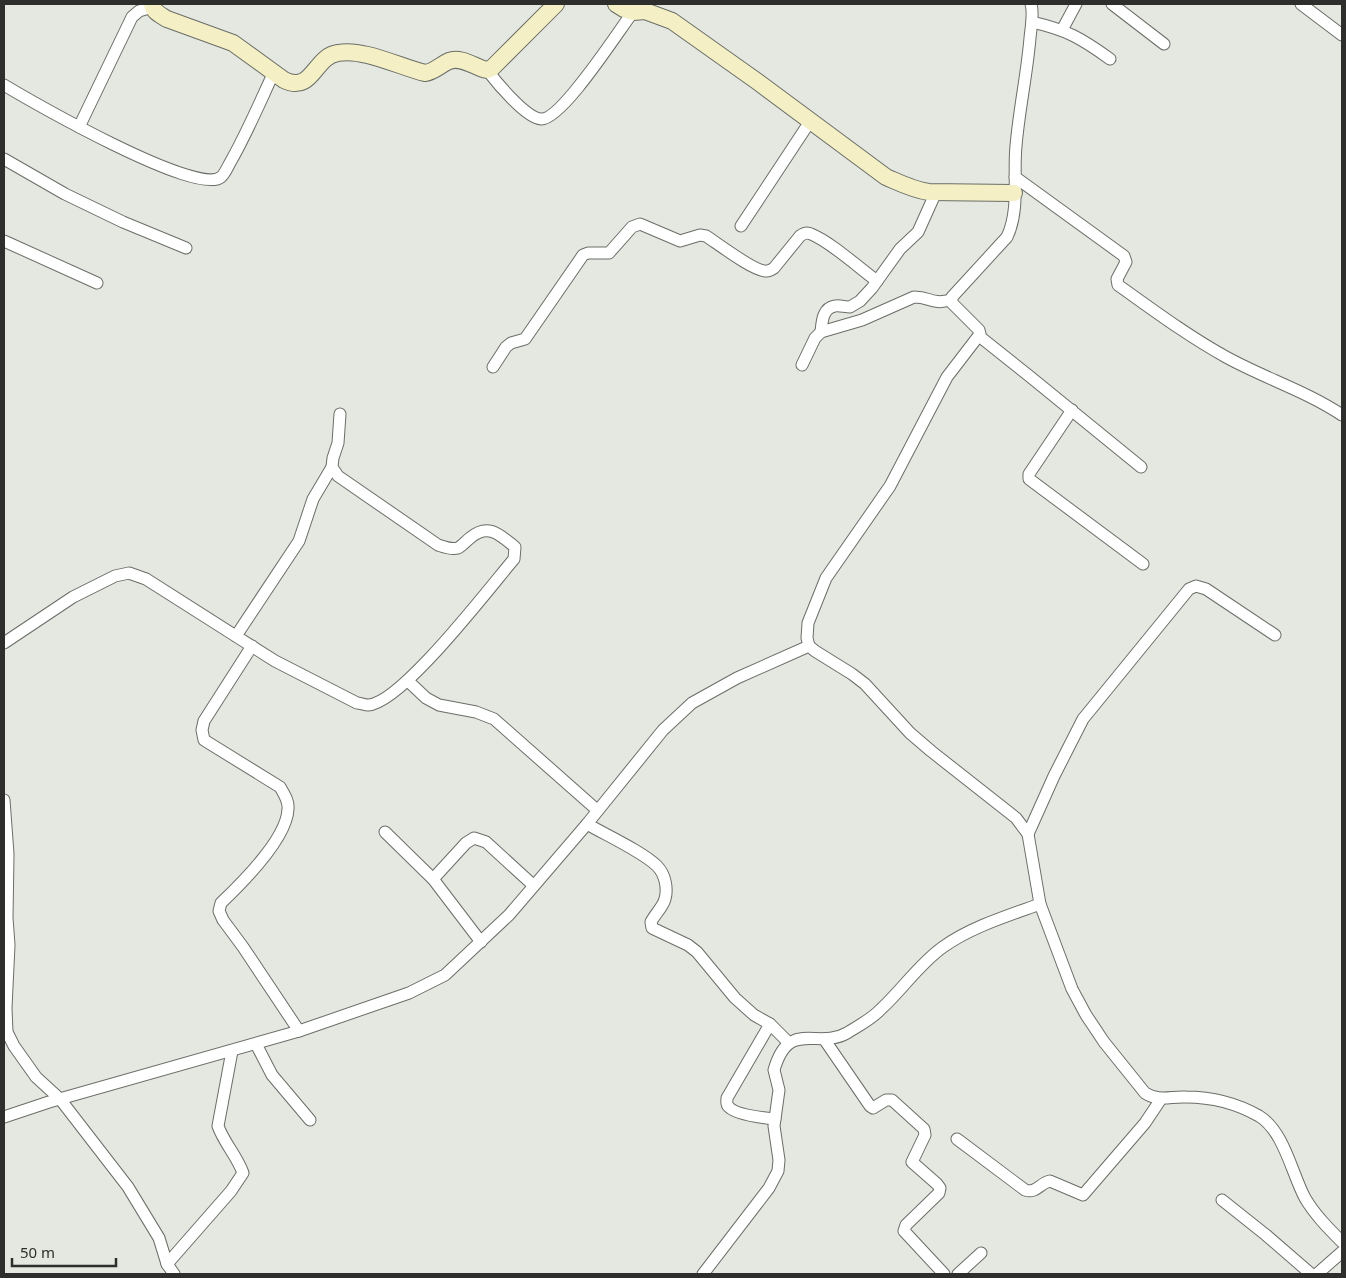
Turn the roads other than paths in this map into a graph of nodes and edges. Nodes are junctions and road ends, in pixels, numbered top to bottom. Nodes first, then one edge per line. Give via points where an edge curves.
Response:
1 (556, 4) edge
2 (616, 4) edge
3 (1031, 4) edge
4 (1076, 4) edge
5 (1112, 4) edge
6 (1301, 4) edge
7 (152, 5) edge
8 (633, 12) junction
9 (1032, 22) junction
10 (1062, 30) junction
11 (1342, 34) edge
12 (1164, 44) dead end
13 (1110, 59) dead end
14 (488, 70) junction
15 (274, 72) junction
16 (4, 85) edge
17 (811, 120) junction
18 (79, 127) junction
19 (4, 159) edge
20 (1014, 185) junction
21 (936, 192) junction
22 (742, 226) dead end
23 (4, 241) edge
24 (186, 248) dead end
25 (877, 281) junction
26 (96, 283) dead end
27 (951, 300) junction
28 (821, 332) junction
29 (978, 336) junction
30 (802, 365) dead end
31 (493, 366) dead end
32 (1072, 410) junction
33 (340, 414) dead end
34 (1342, 415) edge
35 (332, 467) junction
36 (1141, 467) dead end
37 (1143, 564) dead end
38 (1275, 635) dead end
39 (236, 636) junction
40 (4, 643) edge
41 (252, 646) junction
42 (809, 646) junction
43 (408, 681) junction
44 (4, 800) edge
45 (597, 810) junction
46 (587, 824) junction
47 (385, 832) dead end
48 (1028, 834) junction
49 (433, 879) junction
50 (533, 885) junction
51 (1040, 904) junction
52 (481, 942) junction
53 (770, 1024) junction
54 (300, 1031) junction
55 (824, 1039) junction
56 (789, 1043) junction
57 (256, 1044) junction
58 (232, 1051) junction
59 (1161, 1099) junction
60 (54, 1100) junction
61 (4, 1116) edge
62 (775, 1119) junction
63 (310, 1120) dead end
64 (957, 1139) dead end
65 (1222, 1200) dead end
66 (1342, 1242) edge
67 (1342, 1252) edge
68 (981, 1253) dead end
69 (167, 1264) junction
70 (174, 1274) edge
71 (704, 1274) edge
72 (944, 1274) edge
73 (958, 1274) edge
74 (1311, 1274) edge
75 (1317, 1274) edge

1 - 14 street
2 - 8 street
3 - 9 street
4 - 10 street
5 - 12 street
6 - 11 street
7 - 15 street via 167,19 233,43
7 - 18 street via 132,17
8 - 14 street via 588,76 545,119 531,115
8 - 17 street via 646,11 672,21
9 - 10 street
9 - 20 street via 1016,144
10 - 13 street via 1085,40
14 - 15 street via 457,60 424,73 374,57 338,52 324,59 308,79 300,83 292,84
15 - 18 street via 222,177 213,181 161,167
16 - 18 street
17 - 21 street via 886,176 918,190
17 - 22 street
19 - 24 street via 114,218
20 - 21 street
20 - 27 street via 1012,227 1007,237
20 - 34 street via 1124,256 1126,262 1117,279 1118,285 1163,318 1224,356 1318,400
21 - 25 street via 918,232 900,249
23 - 26 street
25 - 28 street via 860,301 850,307 836,305 829,308 824,313
25 - 31 street via 810,234 800,236 768,272 748,264 706,236 680,241 640,224 632,227 609,253 583,255 525,339 506,347
27 - 28 street via 940,303 914,297 862,320
27 - 29 street via 979,330
28 - 30 street
29 - 32 street
29 - 42 street via 947,376 890,486 826,578 808,623
32 - 36 street
32 - 37 street via 1029,474 1029,479
33 - 35 street
35 - 39 street via 313,500 299,540
35 - 43 street via 338,476 438,545 458,548 485,529 515,547 514,558
38 - 48 street via 1206,589 1196,586 1189,589 1083,719
39 - 40 street via 146,579 129,573 115,576 73,597
39 - 41 street
41 - 43 street via 357,703 369,705 379,702
41 - 54 street via 204,721 204,740 280,787 288,808 285,825 268,852 221,904 219,911 222,920
42 - 45 street via 737,678 692,703 663,730
42 - 48 street via 864,684 910,733 1016,818
43 - 45 street via 439,705 494,719
44 - 60 street via 8,854 7,1032
45 - 46 street
46 - 50 street
46 - 53 street via 656,865 665,881 666,892 664,904 650,925 697,952 735,998
47 - 49 street
48 - 51 street
49 - 50 street via 466,843 478,838
49 - 52 street
50 - 52 street
51 - 55 street via 981,927 943,947 881,1010 845,1034
51 - 59 street via 1072,989 1086,1015 1145,1094
52 - 54 street via 445,975 417,989
53 - 56 street
53 - 62 street via 726,1103 734,1110
54 - 57 street
55 - 56 street via 804,1037
55 - 72 street via 870,1106 876,1107 892,1100 924,1129 925,1135 912,1162 940,1188 904,1231
56 - 62 street via 774,1070 779,1090
57 - 58 street
57 - 63 street via 272,1075
58 - 60 street
58 - 69 street via 218,1126 243,1173
59 - 64 street via 1145,1123 1083,1195 1050,1181 1035,1191 1025,1190
59 - 66 street via 1184,1096 1225,1101 1267,1122 1280,1140 1306,1200
60 - 61 street
60 - 69 street via 128,1187 159,1238
62 - 71 street via 779,1160 775,1178
65 - 74 street
67 - 75 street
68 - 73 street
69 - 70 street

